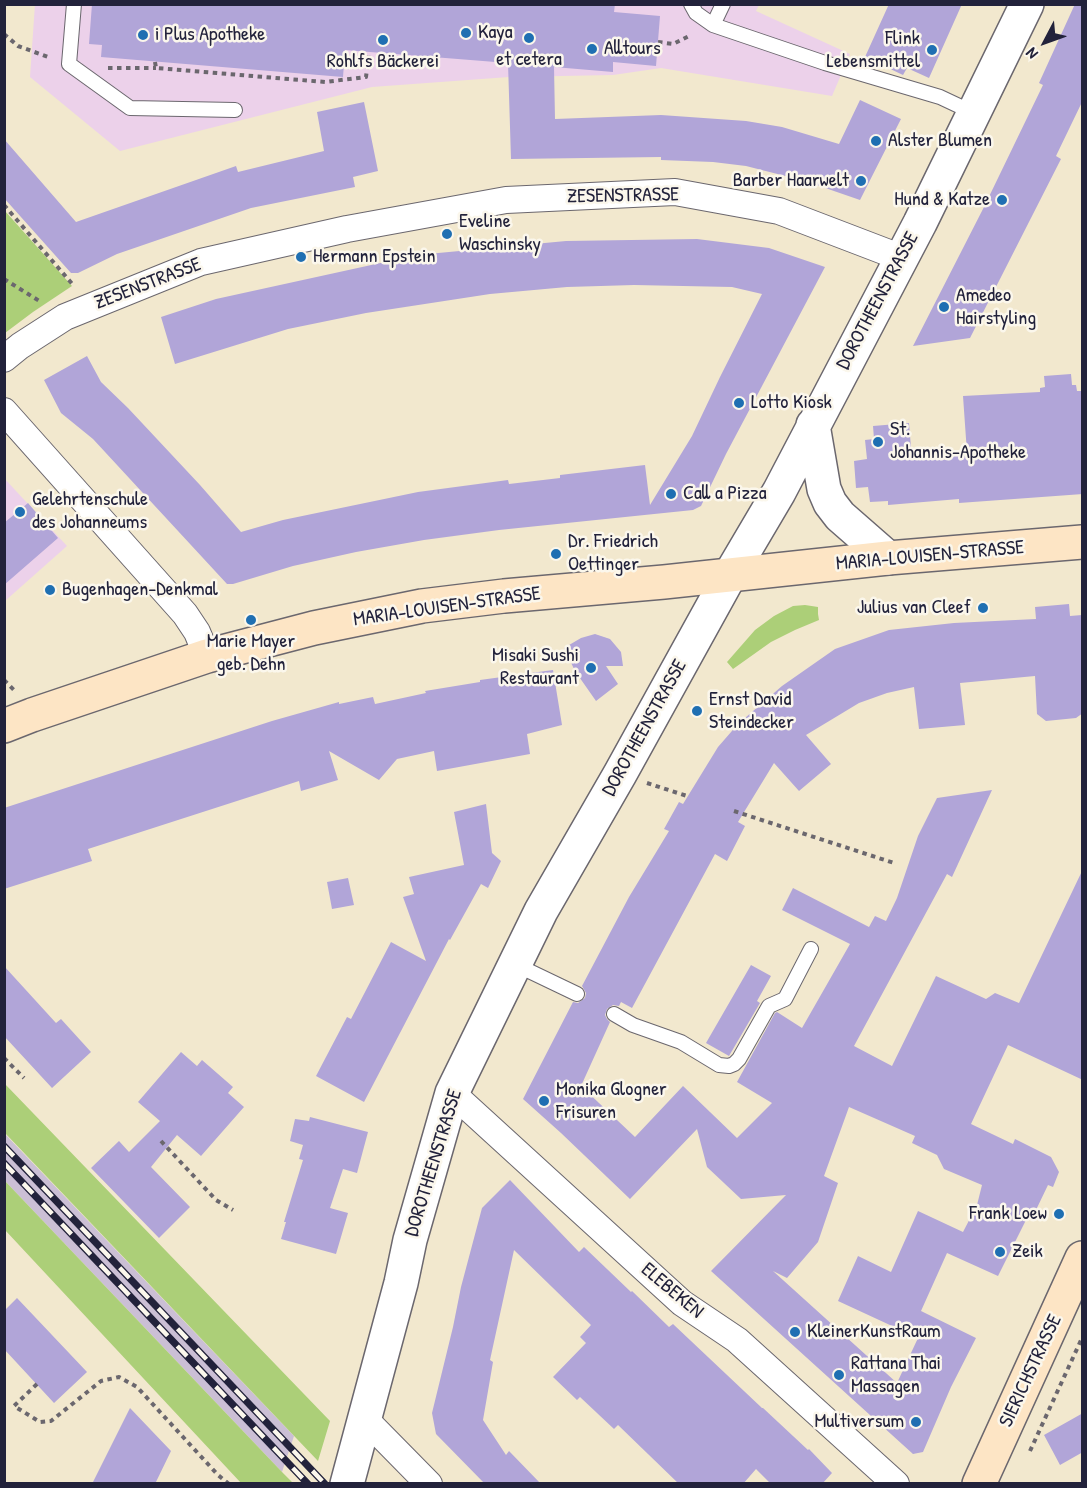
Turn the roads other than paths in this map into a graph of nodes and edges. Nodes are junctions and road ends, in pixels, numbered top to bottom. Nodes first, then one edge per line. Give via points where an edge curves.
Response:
1 (74, 4) edge
2 (691, 4) edge
3 (723, 4) edge
4 (1027, 4) edge
5 (713, 25) junction
6 (236, 110) dead end
7 (974, 113) junction
8 (902, 258) junction
9 (4, 359) edge
10 (4, 411) edge
11 (813, 425) junction
12 (1083, 542) edge
13 (888, 558) junction
14 (730, 575) junction
15 (207, 656) junction
16 (4, 726) edge
17 (811, 949) dead end
18 (516, 962) junction
19 (577, 994) dead end
20 (614, 1014) dead end
21 (452, 1093) junction
22 (1083, 1258) edge
23 (365, 1419) junction
24 (347, 1484) edge
25 (429, 1484) edge
26 (896, 1484) edge
27 (980, 1484) edge

1 - 6 lane via 69,64 130,108
2 - 5 lane via 696,13
3 - 5 lane
4 - 7 street, DOROTHEENSTRASSE
5 - 7 lane via 940,97
7 - 8 street, DOROTHEENSTRASSE
8 - 9 street, ZESENSTRASSE via 779,211 675,192 506,200 347,229 201,262 71,314
8 - 11 street, DOROTHEENSTRASSE
10 - 15 street via 186,614
11 - 13 street via 830,503
11 - 14 street, DOROTHEENSTRASSE
12 - 13 main road, MARIA-LOUISEN-STRASSE
13 - 14 main road, MARIA-LOUISEN-STRASSE
14 - 15 main road, MARIA-LOUISEN-STRASSE via 422,606 314,628
14 - 18 street, DOROTHEENSTRASSE
15 - 16 main road, MARIA-LOUISEN-STRASSE
17 - 20 lane via 785,999 769,1006 739,1059 729,1066 719,1065 681,1042
18 - 19 lane
18 - 21 street, DOROTHEENSTRASSE
21 - 23 street, DOROTHEENSTRASSE
21 - 26 street, ELEBEKEN via 682,1303 737,1340
22 - 27 main road, SIERICHSTRASSE
23 - 24 street, DOROTHEENSTRASSE
23 - 25 street

